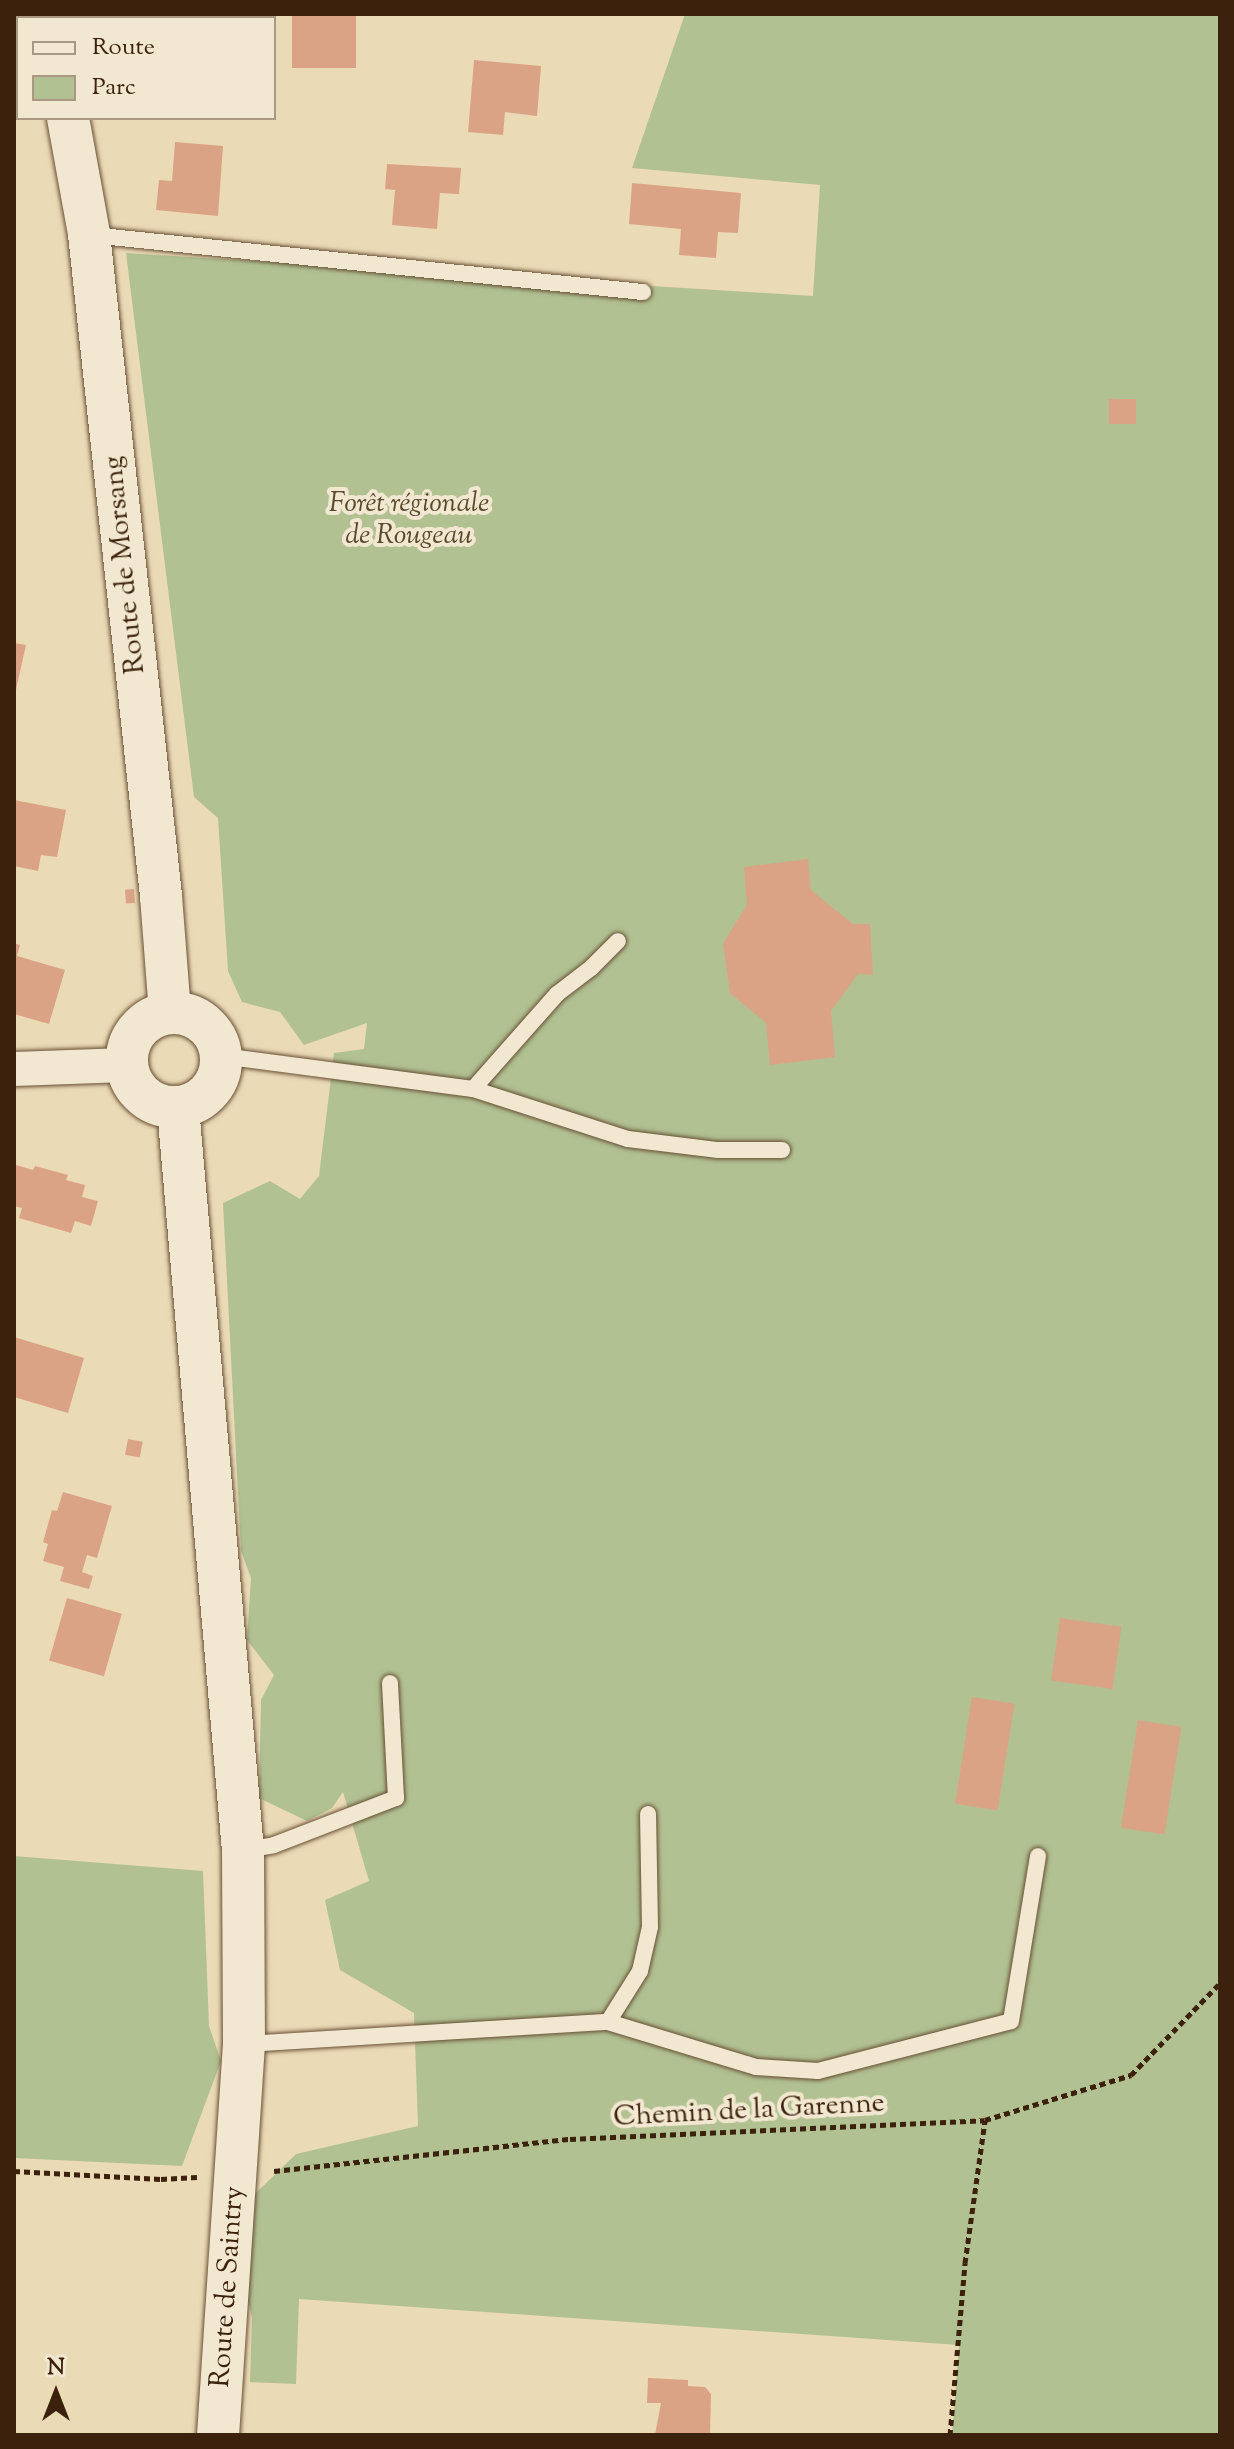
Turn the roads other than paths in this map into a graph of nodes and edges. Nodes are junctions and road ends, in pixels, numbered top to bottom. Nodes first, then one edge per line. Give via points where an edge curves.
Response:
1 (68, 120) edge
2 (89, 234) junction
3 (643, 292) dead end
4 (618, 941) dead end
5 (170, 1013) junction
6 (222, 1056) junction
7 (126, 1065) junction
8 (14, 1069) edge
9 (473, 1089) junction
10 (178, 1108) junction
11 (782, 1150) dead end
12 (390, 1683) dead end
13 (648, 1814) dead end
14 (243, 1851) junction
15 (1038, 1856) dead end
16 (608, 2022) junction
17 (244, 2044) junction
18 (218, 2435) edge

1 - 2 street, Route de Morsang
2 - 3 lane
2 - 5 street, Route de Morsang
4 - 9 lane via 557,994
5 - 6 street via 199,1019 210,1029
5 - 7 street via 142,1024
6 - 9 lane
6 - 10 street via 221,1071 206,1096
7 - 8 street
7 - 10 street via 130,1079 149,1101
9 - 11 lane via 628,1139 718,1150
10 - 14 street, Route de Saintry
12 - 14 lane via 396,1798 274,1845
13 - 16 lane via 650,1927 640,1971
14 - 17 street, Route de Saintry
15 - 16 lane via 1011,2021 818,2071 756,2067
16 - 17 lane
17 - 18 street, Route de Saintry

